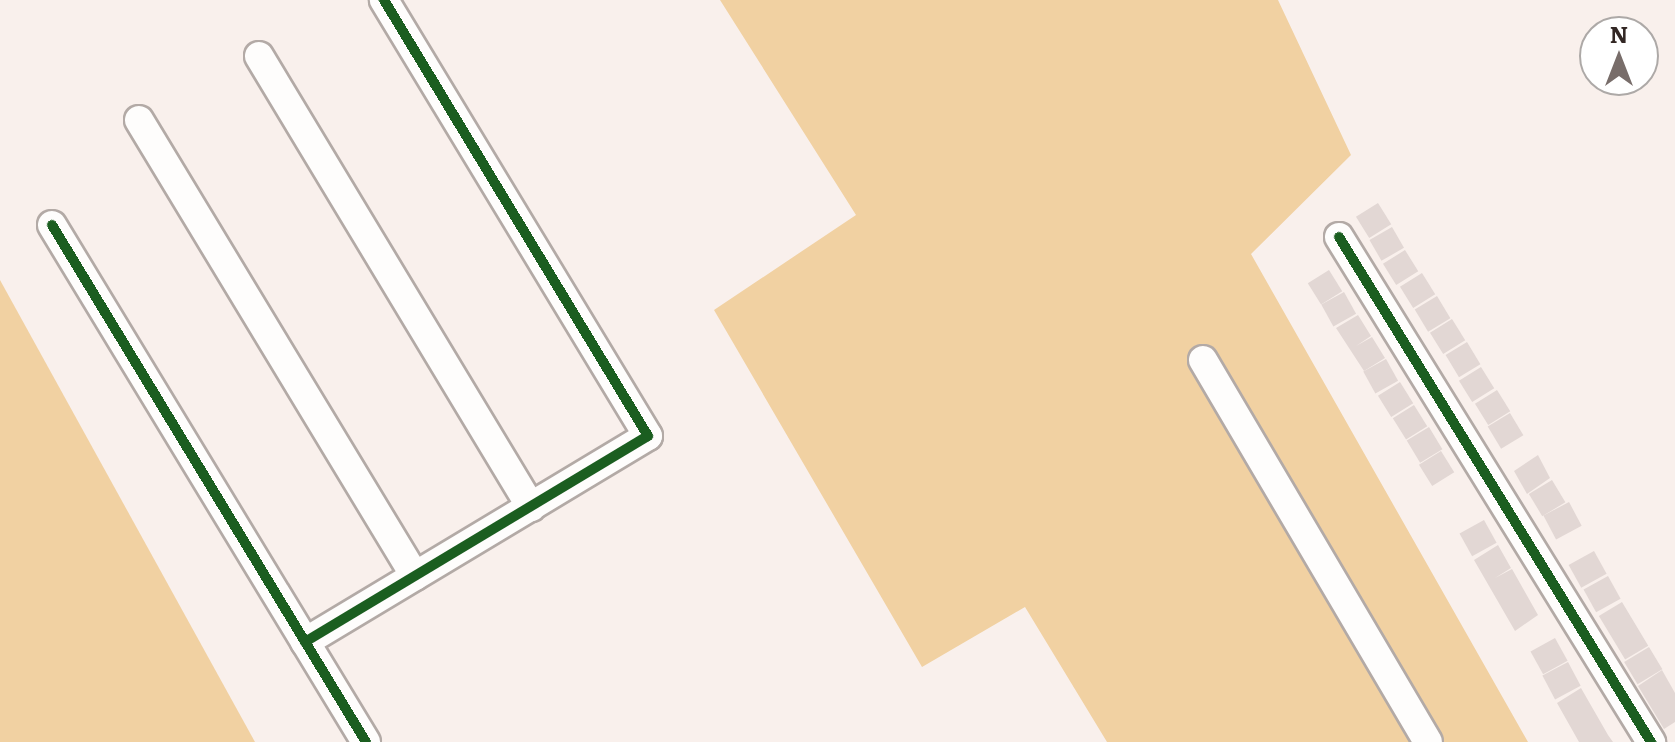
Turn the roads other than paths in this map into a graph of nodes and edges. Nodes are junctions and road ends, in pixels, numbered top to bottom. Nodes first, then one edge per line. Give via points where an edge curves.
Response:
1 (384, 0) edge
2 (259, 56) dead end
3 (139, 120) dead end
4 (52, 225) dead end
5 (1339, 237) dead end
6 (1203, 360) dead end
7 (531, 507) junction
8 (415, 576) junction
9 (305, 642) junction
10 (366, 742) edge
11 (1428, 742) edge
12 (1651, 742) edge

1 - 7 street via 648,436
2 - 7 street
3 - 8 street
4 - 9 street
5 - 12 street
6 - 11 street
7 - 8 street
8 - 9 street
9 - 10 street

